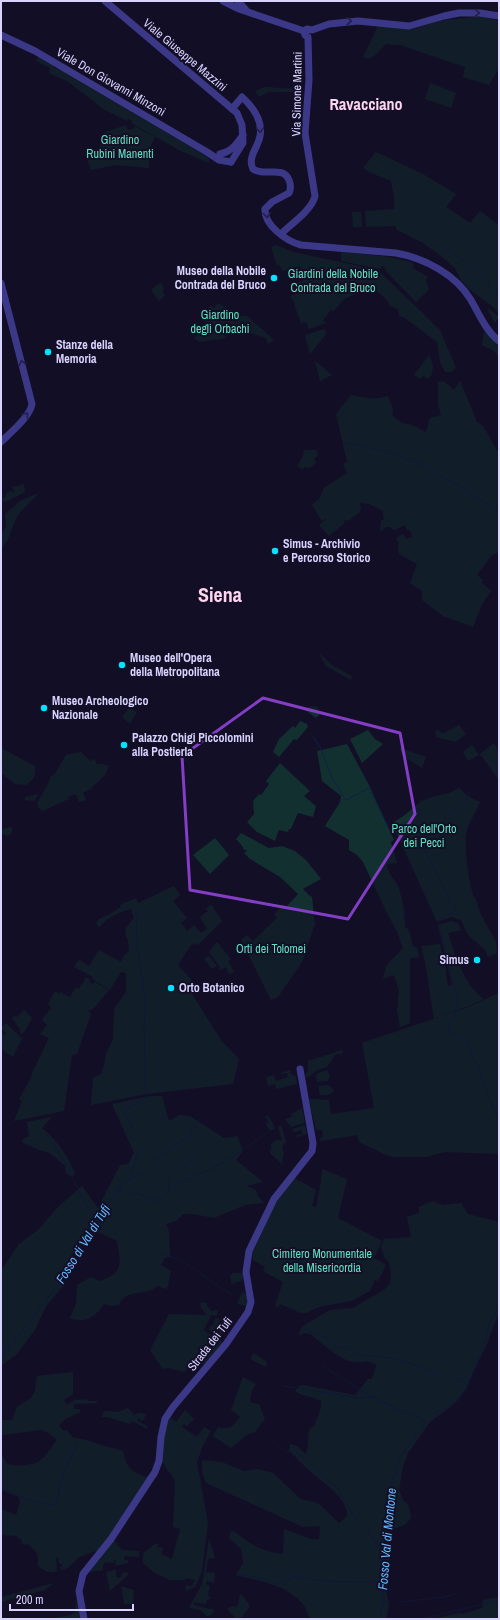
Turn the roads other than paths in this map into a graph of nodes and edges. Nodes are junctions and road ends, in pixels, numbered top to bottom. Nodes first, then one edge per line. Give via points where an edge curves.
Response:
1 (105, 1) edge
2 (223, 1) edge
3 (238, 1) edge
4 (250, 12) junction
5 (499, 16) edge
6 (308, 33) junction
7 (1, 35) edge
8 (232, 109) junction
9 (243, 135) junction
10 (208, 152) junction
11 (220, 154) junction
12 (231, 162) junction
13 (282, 234) junction
14 (1, 283) edge
15 (499, 341) edge
16 (1, 442) edge
17 (300, 1069) dead end
18 (84, 1619) edge

1 - 8 street, Viale Giuseppe Mazzini
2 - 4 street
3 - 4 street
4 - 6 street
6 -> 5 street via 324,25 350,21 406,26 455,13
6 - 13 street, Via Simone Martini via 309,80 305,133 315,196 310,206
7 - 10 street, Viale Don Giovanni Minzoni via 35,51
8 - 9 street via 240,118
8 -> 13 street via 242,97 253,108 260,126 260,138 251,159 253,168 257,172 283,173 288,177 289,193 272,202 266,209 265,216
9 - 11 street via 235,147
9 - 12 street via 242,146
10 - 11 street, Viale Don Giovanni Minzoni
10 - 12 street, Viale Don Giovanni Minzoni via 218,160
11 - 12 street, Viale Don Giovanni Minzoni
13 - 15 street via 301,244 399,254 429,264 448,276 463,290 489,331
16 -> 14 street via 26,416 32,403
17 - 18 street, Strada dei Tufi via 313,1143 312,1151 274,1199 249,1251 246,1273 251,1302 248,1312 226,1344 168,1415 161,1434 159,1461 155,1472 111,1539 83,1574 79,1591

